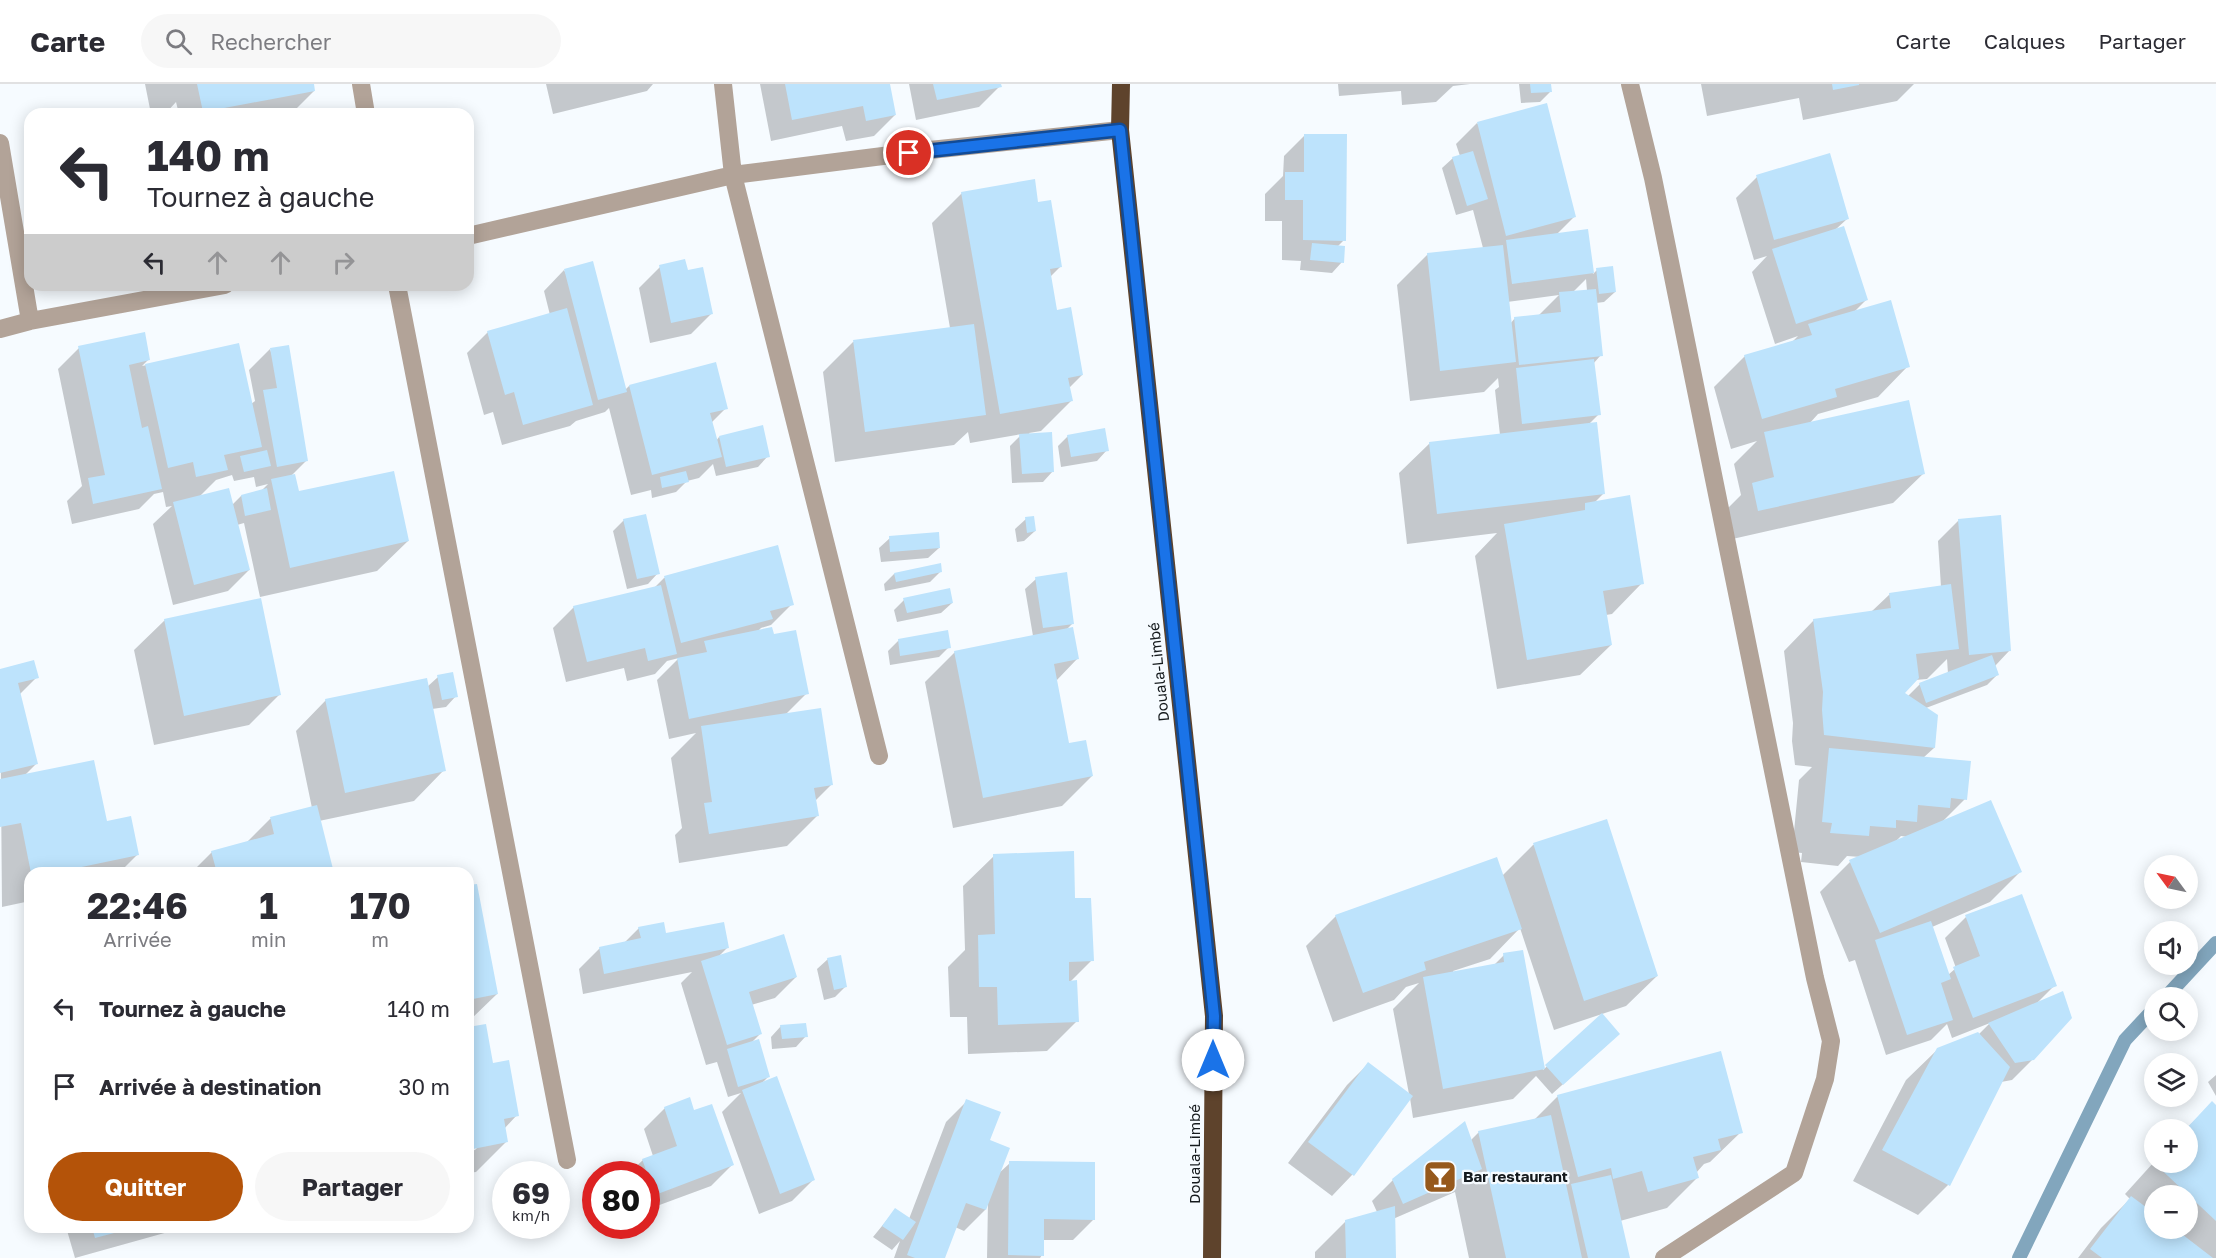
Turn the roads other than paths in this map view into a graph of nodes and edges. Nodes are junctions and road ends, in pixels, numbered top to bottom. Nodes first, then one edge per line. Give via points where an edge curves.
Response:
1 (361, 84) edge
2 (723, 84) edge
3 (1120, 84) edge
4 (1630, 84) edge
5 (365, 108) edge
6 (1120, 130) junction
7 (0, 143) edge
8 (733, 175) junction
9 (474, 235) edge
10 (24, 285) edge
11 (25, 291) edge
12 (192, 291) edge
13 (398, 291) edge
14 (30, 321) junction
15 (0, 329) edge
16 (879, 756) dead end
17 (567, 1160) dead end
18 (1212, 1258) edge
19 (1664, 1258) edge

1 - 5 street
2 - 8 street
3 - 6 highway, Douala-Limbé
4 - 19 street via 1653,178 1831,1041 1826,1079 1794,1173
6 - 8 street
6 - 18 highway, Douala-Limbé via 1214,1016
7 - 10 street
8 - 9 street
8 - 16 street
11 - 14 street
12 - 14 street
13 - 17 street
14 - 15 street

